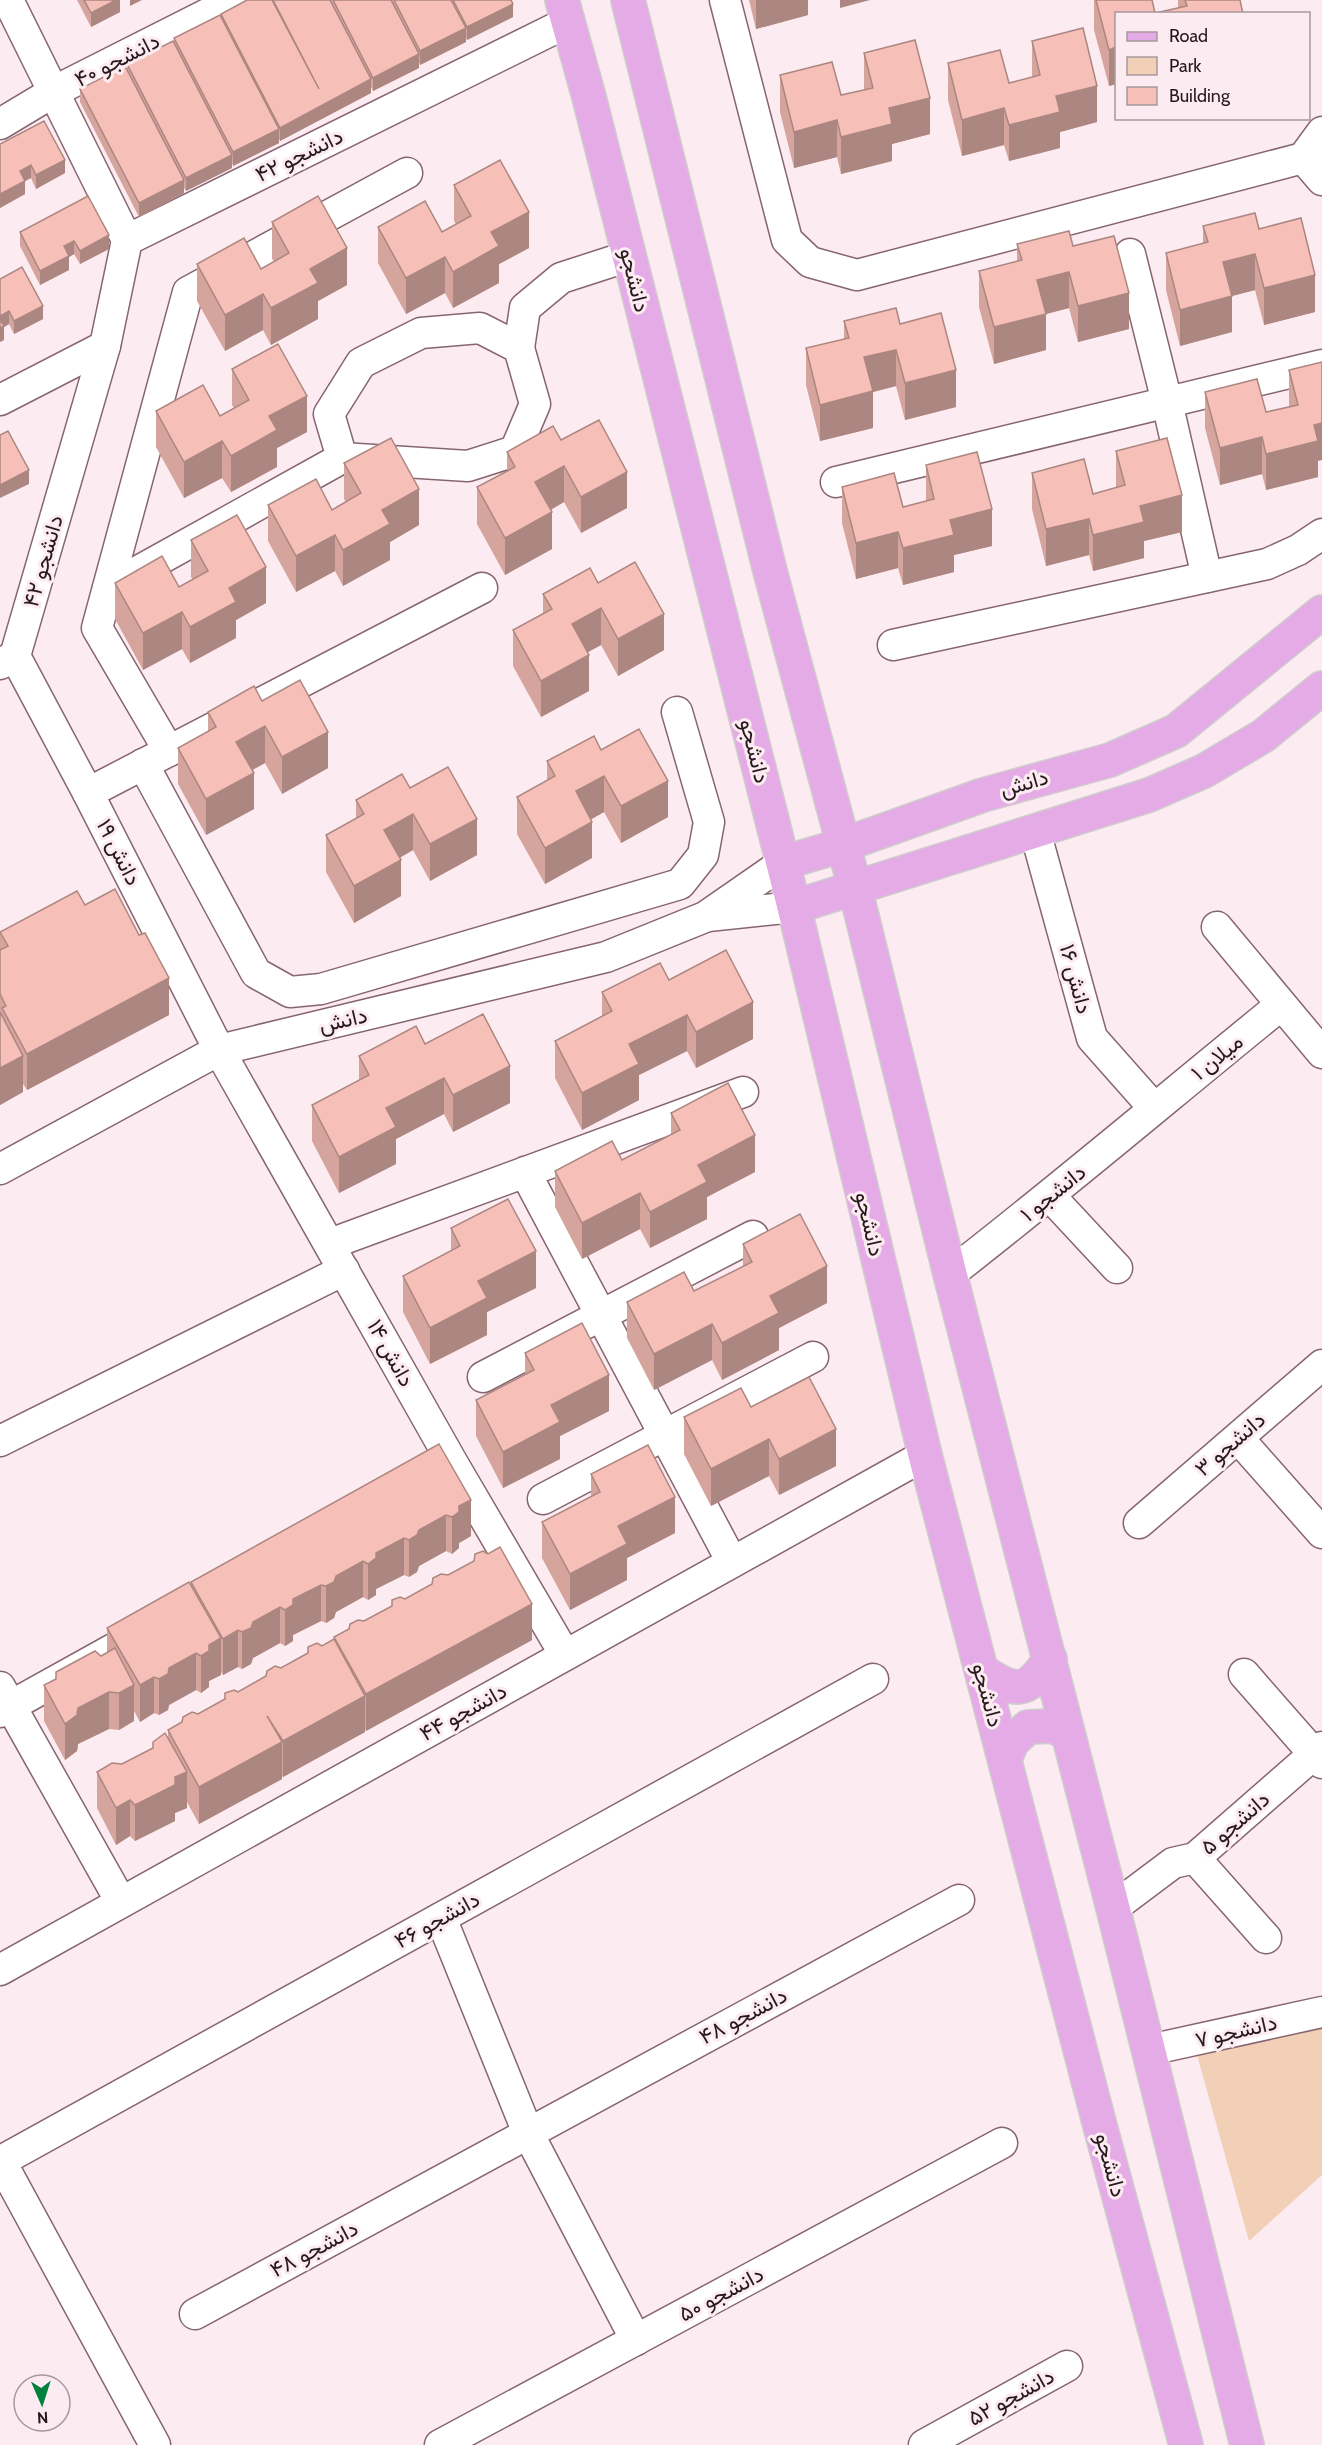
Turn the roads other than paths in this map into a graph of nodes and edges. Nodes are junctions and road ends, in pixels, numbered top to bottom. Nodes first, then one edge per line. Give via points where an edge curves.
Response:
1 (8, 0) edge
2 (235, 0) edge
3 (628, 0) edge
4 (725, 0) edge
5 (565, 11) edge
6 (55, 91) junction
7 (1322, 109) edge
8 (0, 124) edge
9 (1322, 132) edge
10 (1313, 169) edge
11 (407, 173) dead end
12 (127, 240) junction
13 (1130, 254) dead end
14 (629, 256) junction
15 (105, 346) junction
16 (519, 348) junction
17 (1322, 365) edge
18 (0, 400) edge
19 (1167, 402) junction
20 (342, 458) junction
21 (836, 482) dead end
22 (1322, 534) edge
23 (1207, 577) junction
24 (108, 588) junction
25 (482, 588) dead end
26 (1322, 612) edge
27 (893, 645) dead end
28 (7, 660) edge
29 (1322, 688) edge
30 (677, 712) dead end
31 (156, 758) junction
32 (88, 793) junction
33 (1035, 831) junction
34 (843, 845) junction
35 (783, 863) junction
36 (855, 888) junction
37 (795, 907) junction
38 (705, 917) junction
39 (1216, 927) dead end
40 (1281, 1005) junction
41 (219, 1050) junction
42 (1322, 1053) edge
43 (743, 1092) dead end
44 (1154, 1108) junction
45 (0, 1169) edge
46 (525, 1172) junction
47 (1050, 1196) junction
48 (753, 1236) edge
49 (330, 1244) junction
50 (1117, 1268) dead end
51 (344, 1270) junction
52 (950, 1274) junction
53 (601, 1316) junction
54 (813, 1357) dead end
55 (1322, 1365) edge
56 (483, 1377) dead end
57 (664, 1435) junction
58 (1238, 1438) junction
59 (0, 1441) edge
60 (925, 1455) junction
61 (543, 1498) dead end
62 (1139, 1523) dead end
63 (1322, 1533) edge
64 (732, 1562) junction
65 (164, 1621) edge
66 (565, 1655) junction
67 (1050, 1659) junction
68 (982, 1671) junction
69 (1244, 1674) dead end
70 (873, 1679) dead end
71 (3, 1702) edge
72 (1068, 1733) junction
73 (1319, 1755) edge
74 (1005, 1759) junction
75 (1195, 1858) junction
76 (959, 1900) dead end
77 (121, 1902) junction
78 (1113, 1908) junction
79 (441, 1918) junction
80 (1266, 1938) dead end
81 (0, 1970) edge
82 (1322, 2012) edge
83 (1149, 2050) junction
84 (528, 2133) junction
85 (1002, 2144) dead end
86 (0, 2161) edge
87 (195, 2314) dead end
88 (636, 2340) junction
89 (1067, 2366) dead end
90 (155, 2445) edge
91 (440, 2445) edge
92 (924, 2445) edge
93 (1186, 2445) edge
94 (1247, 2445) edge

1 - 6 street
2 - 6 street, دانشجو ۴۰
3 - 34 main road via 770,571
4 - 10 street via 787,240 810,262 857,275
5 - 12 street, دانشجو ۴۲
5 - 14 main road, دانشجو
6 - 8 street, دانشجو ۴۰
6 - 12 street
7 - 10 street
9 - 10 street
11 - 24 street via 188,292
12 - 15 street, دانشجو ۴۲
13 - 19 street
14 - 16 street via 561,278 525,308
14 - 35 main road, دانشجو
15 - 18 street
15 - 28 street, دانشجو ۴۲
16 - 20 street via 480,328 421,333 361,363 329,414
16 - 20 street via 535,404 515,451 468,466
17 - 19 street
19 - 21 street
19 - 23 street
20 - 24 street
22 - 23 street via 1267,564
23 - 27 street
24 - 31 street via 97,628
25 - 31 street
26 - 34 main road, دانش via 1176,731 1110,759 983,795
28 - 32 street, دانش ۱۹
29 - 33 main road, دانش via 1263,736 1204,771 1149,795
30 - 31 street via 709,822 703,855 680,884 321,989 290,992 256,974
31 - 32 street
32 - 41 street, دانش ۱۹
33 - 36 main road, دانش
33 - 44 street, دانش ۱۶ via 1092,1038
34 - 35 main road, دانش
34 - 36 main road
35 - 37 main road, دانشجو
35 - 38 street, دانش
36 - 37 main road, دانش
36 - 52 main road
37 - 38 street, دانش
37 - 60 main road, دانشجو
38 - 41 street, دانش via 606,957
39 - 40 street
40 - 42 street
40 - 44 street, میلان ۱
41 - 45 street, دانش
41 - 49 street, دانش ۱۴
43 - 46 street
44 - 47 street, دانشجو ۱
46 - 49 street
46 - 53 street
47 - 50 street
47 - 52 street, دانشجو ۱
48 - 53 street
49 - 51 street, دانش ۱۴
51 - 59 street
51 - 66 street, دانش ۱۴ via 442,1468
52 - 67 main road
53 - 56 street
53 - 57 street
54 - 57 street
55 - 58 street, دانشجو ۳
57 - 61 street
57 - 64 street
58 - 62 street, دانشجو ۳
58 - 63 street
60 - 64 street, دانشجو ۴۴
60 - 68 main road, دانشجو
64 - 66 street, دانشجو ۴۴
65 - 71 street
66 - 77 street, دانشجو ۴۴
67 - 68 main road via 1037,1678 1023,1686 1007,1687
67 - 72 main road
68 - 74 main road, دانشجو
69 - 73 street
70 - 79 street, دانشجو ۴۶
71 - 77 street
72 - 74 main road via 1052,1726 1028,1726 1012,1742
72 - 78 main road
73 - 75 street, دانشجو ۵
74 - 93 main road, دانشجو
75 - 78 street, دانشجو ۵ via 1173,1863
75 - 80 street
76 - 84 street, دانشجو ۴۸
77 - 81 street, دانشجو ۴۴
78 - 83 main road
79 - 84 street
79 - 86 street, دانشجو ۴۶
82 - 83 street, دانشجو ۷
83 - 94 main road
84 - 87 street, دانشجو ۴۸
84 - 88 street
85 - 88 street, دانشجو ۵۰
86 - 90 street
88 - 91 street, دانشجو ۵۰
89 - 92 street, دانشجو ۵۲

